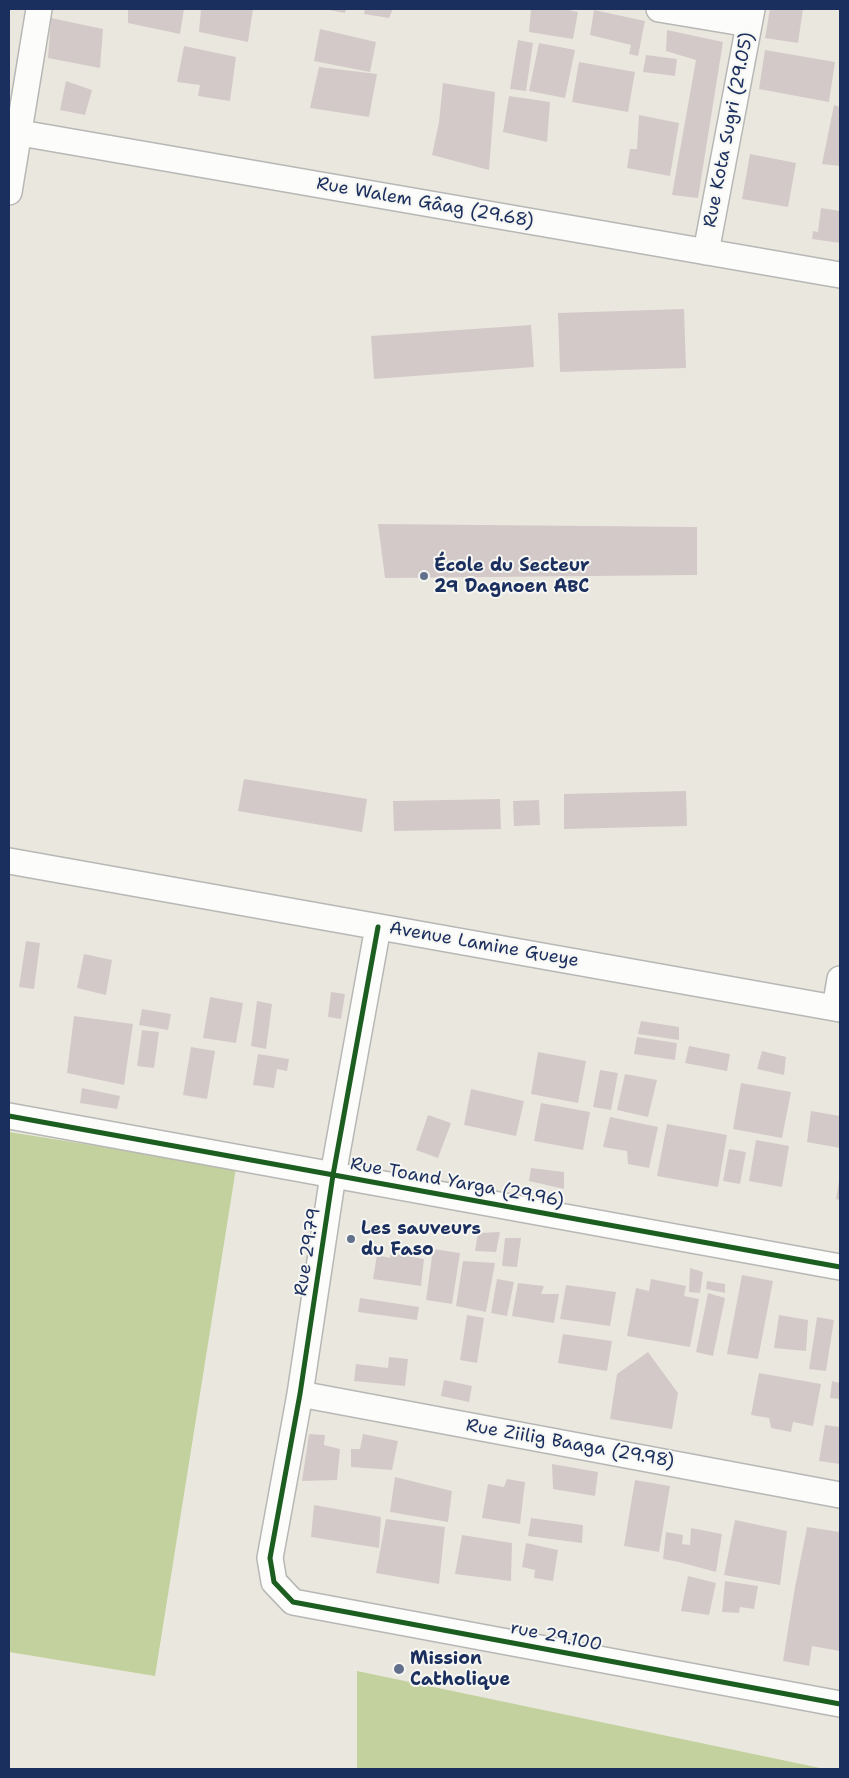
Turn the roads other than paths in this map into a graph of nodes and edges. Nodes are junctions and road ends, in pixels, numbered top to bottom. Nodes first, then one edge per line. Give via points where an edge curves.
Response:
1 (38, 9) edge
2 (659, 9) edge
3 (750, 16) edge
4 (14, 132) edge
5 (9, 192) edge
6 (706, 252) junction
7 (840, 275) edge
8 (9, 861) edge
9 (378, 927) junction
10 (840, 979) edge
11 (838, 1008) edge
12 (9, 1116) edge
13 (333, 1175) junction
14 (840, 1267) edge
15 (300, 1394) junction
16 (840, 1494) edge
17 (274, 1582) joint
18 (840, 1704) edge

1 - 4 street
2 - 3 street
3 - 6 street, Rue Kota Sugri (29.05)
4 - 5 street
4 - 6 street, Rue Walem Gâag (29.68)
6 - 7 street, Rue Walem Gâag (29.68)
8 - 9 street, Avenue Lamine Gueye
9 - 11 street, Avenue Lamine Gueye
9 - 13 street, Rue 29.79
10 - 11 street
12 - 13 street, Rue Toand Yarga (29.96)
13 - 14 street, Rue Toand Yarga (29.96)
13 - 15 street, Rue 29.79
15 - 16 street, Rue Ziilig Baaga (29.98)
15 - 17 street, Rue 29.79 via 270,1558
17 - 18 street, rue 29.100 via 293,1602

